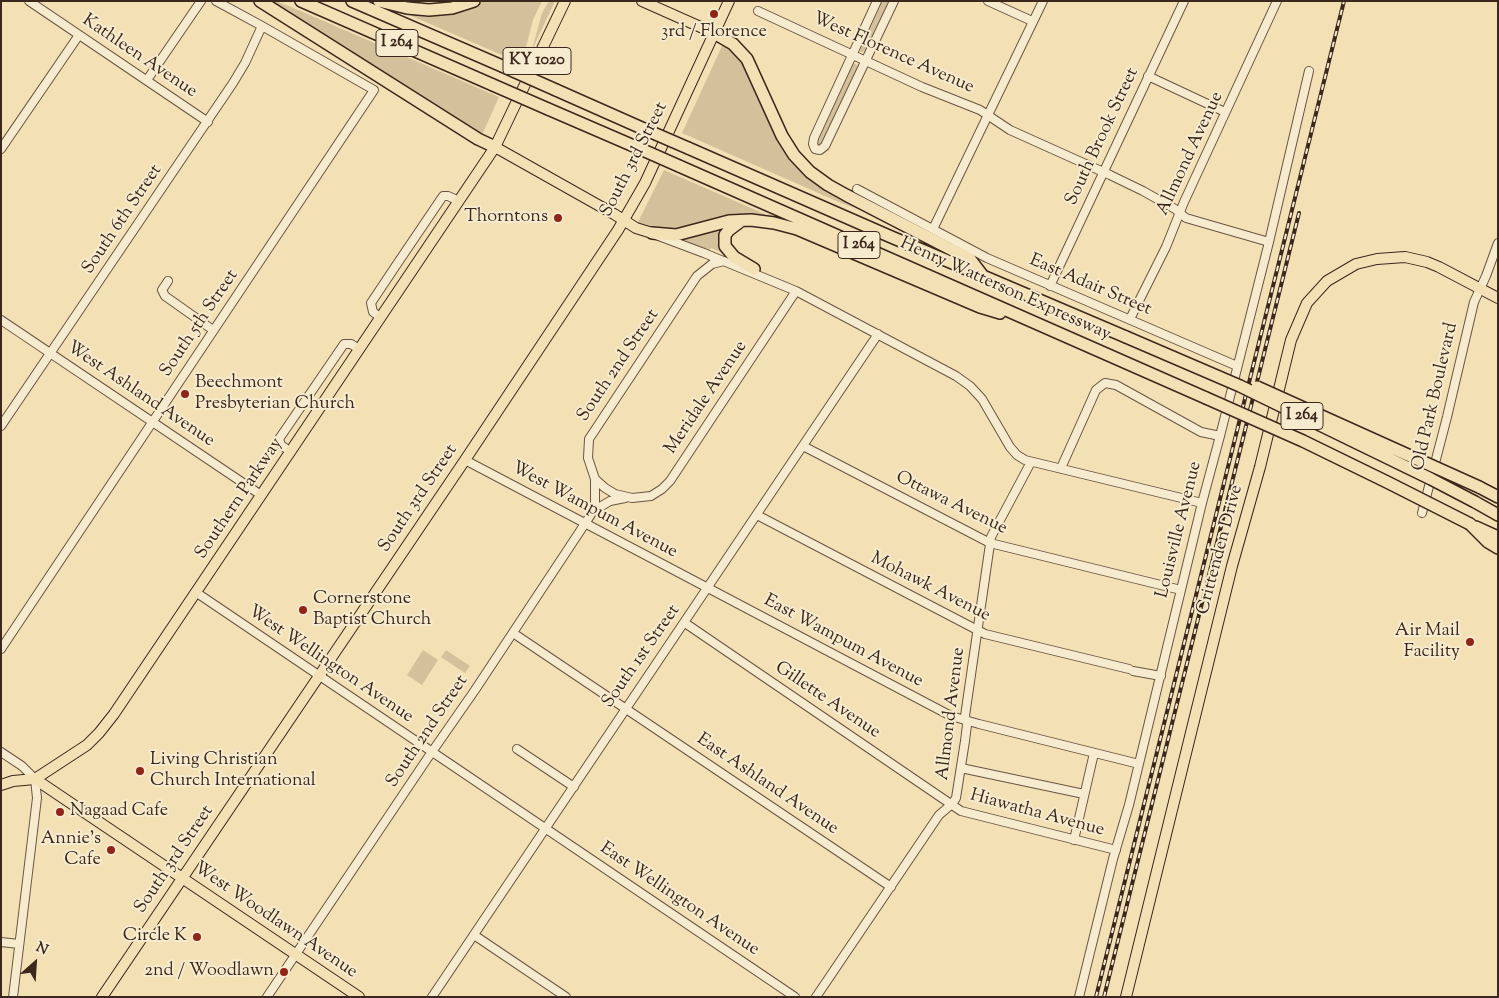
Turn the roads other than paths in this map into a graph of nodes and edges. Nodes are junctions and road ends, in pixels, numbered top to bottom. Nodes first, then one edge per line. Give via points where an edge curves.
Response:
1 (29, 1) edge
2 (201, 1) edge
3 (216, 1) edge
4 (260, 1) edge
5 (301, 1) edge
6 (352, 1) edge
7 (379, 1) edge
8 (474, 1) edge
9 (566, 1) edge
10 (642, 1) edge
11 (729, 1) edge
12 (877, 1) edge
13 (894, 1) edge
14 (988, 1) edge
15 (1042, 1) edge
16 (1184, 1) edge
17 (1277, 1) edge
18 (758, 11) dead end
19 (1032, 21) junction
20 (262, 26) junction
21 (714, 33) junction
22 (79, 35) junction
23 (852, 55) junction
24 (865, 61) junction
25 (1309, 71) dead end
26 (1148, 76) junction
27 (147, 80) junction
28 (1225, 112) junction
29 (988, 116) junction
30 (208, 122) junction
31 (495, 147) junction
32 (1, 149) edge
33 (1103, 171) junction
34 (857, 190) dead end
35 (459, 201) junction
36 (1179, 212) junction
37 (741, 220) junction
38 (624, 221) junction
39 (933, 229) junction
40 (652, 233) junction
41 (1269, 242) junction
42 (1498, 243) edge
43 (710, 255) junction
44 (724, 261) junction
45 (754, 269) junction
46 (697, 276) junction
47 (985, 277) junction
48 (168, 281) dead end
49 (1050, 286) junction
50 (1480, 289) junction
51 (796, 291) junction
52 (1498, 298) edge
53 (380, 317) junction
54 (1130, 319) junction
55 (1, 320) edge
56 (1038, 324) junction
57 (213, 330) junction
58 (878, 334) junction
59 (359, 349) junction
60 (50, 353) junction
61 (1237, 366) junction
62 (1240, 386) junction
63 (153, 422) junction
64 (1, 426) edge
65 (1220, 436) junction
66 (803, 446) junction
67 (291, 452) junction
68 (465, 460) junction
69 (1031, 462) junction
70 (1061, 468) junction
71 (595, 479) junction
72 (261, 494) junction
73 (628, 497) junction
74 (1498, 497) edge
75 (1202, 502) junction
76 (593, 511) junction
77 (1422, 513) dead end
78 (757, 515) junction
79 (1498, 515) edge
80 (585, 523) junction
81 (1470, 524) junction
82 (1498, 537) edge
83 (990, 543) junction
84 (1498, 548) edge
85 (708, 588) junction
86 (1181, 590) junction
87 (197, 593) junction
88 (684, 623) junction
89 (978, 630) junction
90 (513, 633) junction
91 (2, 647) edge
92 (319, 676) junction
93 (1161, 676) junction
94 (626, 708) junction
95 (966, 721) junction
96 (517, 749) dead end
97 (1, 752) edge
98 (432, 752) junction
99 (1094, 753) junction
100 (1138, 764) junction
101 (961, 768) junction
102 (35, 779) junction
103 (1, 785) edge
104 (574, 787) junction
105 (1084, 794) junction
106 (952, 804) junction
107 (546, 829) junction
108 (1074, 840) junction
109 (1116, 850) junction
110 (183, 878) junction
111 (891, 887) junction
112 (474, 935) junction
113 (1, 942) edge
114 (20, 944) junction
115 (296, 955) junction
116 (13, 997) edge
117 (102, 997) edge
118 (268, 997) edge
119 (358, 997) edge
120 (432, 997) edge
121 (566, 997) edge
122 (795, 997) edge
123 (816, 997) edge
124 (1079, 997) edge
125 (1126, 997) edge

1 - 22 street, Kathleen Avenue
2 - 27 street
3 - 20 street
4 - 31 highway
5 - 56 highway, Henry Watterson Expressway / I 264, bridge
6 - 47 highway, Henry Watterson Expressway / I 264, bridge
7 - 8 highway via 429,10 452,8
9 - 31 main road, Southern Parkway / KY 1020
10 - 21 main road
11 - 21 main road, South 3rd Street
12 - 23 street
13 - 24 street
14 - 19 street
15 - 19 street
16 - 26 street, South Brook Street
17 - 28 street, Allmond Avenue
18 - 23 street, West Florence Avenue
19 - 29 street
20 - 30 street, South 6th Street via 245,62
20 - 57 street, South 5th Street via 374,90
21 - 38 main road, South 3rd Street
21 - 47 highway via 733,44 747,58 782,136 810,172 846,195 970,259
22 - 27 street, Kathleen Avenue
22 - 32 street
23 - 24 street, West Florence Avenue
23 - 24 street via 814,138 816,149 825,146
24 - 29 street, West Florence Avenue
25 - 41 street, Louisville Avenue
26 - 28 street
26 - 33 street, South Brook Street
27 - 30 street, Kathleen Avenue
28 - 36 street, Allmond Avenue
29 - 33 street, West Florence Avenue via 1010,130
29 - 39 street
30 - 60 street, South 6th Street
31 - 35 main road, Southern Parkway / KY 1020
31 - 38 main road
33 - 36 street, West Florence Avenue
33 - 49 street, South Brook Street
34 - 39 street, East Adair Street
35 - 53 main road, Southern Parkway / KY 1020
35 - 53 street via 443,196 384,282 371,303 373,312
36 - 41 street, West Florence Avenue via 1186,218
36 - 54 street, Allmond Avenue
37 - 40 highway via 676,235
37 - 45 highway via 728,230 725,246 734,257
37 - 56 highway via 797,229 980,307
38 - 40 main road
38 - 68 main road, South 3rd Street
39 - 49 street, East Adair Street
40 - 43 street
41 - 61 street, Louisville Avenue
42 - 50 street, Old Park Boulevard
43 - 44 street
43 - 45 street via 715,253
43 - 46 street, South 2nd Street
44 - 46 street, South 2nd Street via 712,264
44 - 51 street
45 - 51 street
46 - 71 street, South 2nd Street via 589,439 588,458
47 - 62 highway, Henry Watterson Expressway / I 264, bridge
48 - 57 street via 162,290 165,296
49 - 54 street, East Adair Street
50 - 52 main road, Crittenden Drive
50 - 77 street, Old Park Boulevard via 1474,302
50 - 125 main road, Crittenden Drive via 1427,262 1405,257 1377,258 1340,272 1307,303 1291,340 1232,566
51 - 58 street
51 - 73 street, Meridale Avenue via 670,481 651,496
53 - 59 main road, Southern Parkway / KY 1020
54 - 61 street, East Adair Street
55 - 60 street, West Ashland Avenue
56 - 81 highway, Henry Watterson Expressway / I 264, bridge via 1320,449
57 - 63 street, South 5th Street
58 - 66 street, South 1st Street
58 - 69 street via 970,386 1014,452
59 - 67 main road, Southern Parkway / KY 1020
59 - 67 street via 344,344 280,439 281,445
60 - 63 street, West Ashland Avenue
60 - 64 street, South 6th Street
61 - 65 street, Louisville Avenue
62 - 74 highway, bridge via 1254,385
62 - 79 highway, Henry Watterson Expressway / I 264, bridge
63 - 72 street, West Ashland Avenue
63 - 91 street, South 5th Street
65 - 70 street via 1201,432 1116,385 1105,383 1096,390
65 - 75 street, Louisville Avenue
66 - 78 street, South 1st Street
66 - 83 street, Ottawa Avenue
67 - 72 main road, Southern Parkway / KY 1020
68 - 80 street, West Wampum Avenue
68 - 92 main road, South 3rd Street
69 - 70 street
69 - 83 street, Allmond Avenue
70 - 75 street
71 - 73 street, Meridale Avenue via 608,491
71 - 76 street, South 2nd Street
72 - 87 main road, Southern Parkway / KY 1020
73 - 76 street, Meridale Avenue via 610,501
75 - 86 street, Louisville Avenue
76 - 80 street, South 2nd Street
78 - 85 street, South 1st Street
78 - 89 street, Mohawk Avenue
80 - 85 street, West Wampum Avenue
80 - 90 street, South 2nd Street
81 - 82 highway, Henry Watterson Expressway / I 264
81 - 84 highway
83 - 86 street, Ottawa Avenue
83 - 89 street, Allmond Avenue
85 - 88 street, South 1st Street
85 - 95 street, East Wampum Avenue via 950,716
86 - 93 street, Louisville Avenue
87 - 92 street, West Wellington Avenue
87 - 102 main road, Southern Parkway / KY 1020 via 99,733 77,753
88 - 94 street, South 1st Street
88 - 106 street, Gillette Avenue
89 - 93 street, Mohawk Avenue
89 - 95 street, Allmond Avenue
90 - 94 street
90 - 98 street, South 2nd Street
92 - 98 street, West Wellington Avenue
92 - 110 main road, South 3rd Street
93 - 100 street, Louisville Avenue
94 - 104 street, South 1st Street
94 - 111 street, East Ashland Avenue
95 - 99 street, East Wampum Avenue
95 - 101 street, Allmond Avenue
96 - 104 street
97 - 102 street, West Woodlawn Avenue
98 - 107 street, West Wellington Avenue
98 - 115 street, South 2nd Street
99 - 100 street, East Wampum Avenue
99 - 105 street
100 - 109 street, Louisville Avenue
101 - 105 street
101 - 106 street, Allmond Avenue
102 - 103 main road, Southern Parkway
102 - 110 main road, West Woodlawn Avenue
102 - 114 street via 37,798
104 - 107 street, South 1st Street
105 - 108 street
106 - 108 street, Hiawatha Avenue via 970,814
106 - 111 street, Allmond Avenue via 939,815
107 - 112 street, South 1st Street
107 - 122 street, East Wellington Avenue
108 - 109 street, Hiawatha Avenue
109 - 124 street, Louisville Avenue
110 - 115 main road, West Woodlawn Avenue
110 - 117 main road, South 3rd Street
111 - 123 street, Allmond Avenue
112 - 120 street, South 1st Street
112 - 121 street
113 - 114 street
114 - 116 street
115 - 118 street, South 2nd Street
115 - 119 main road, West Woodlawn Avenue

